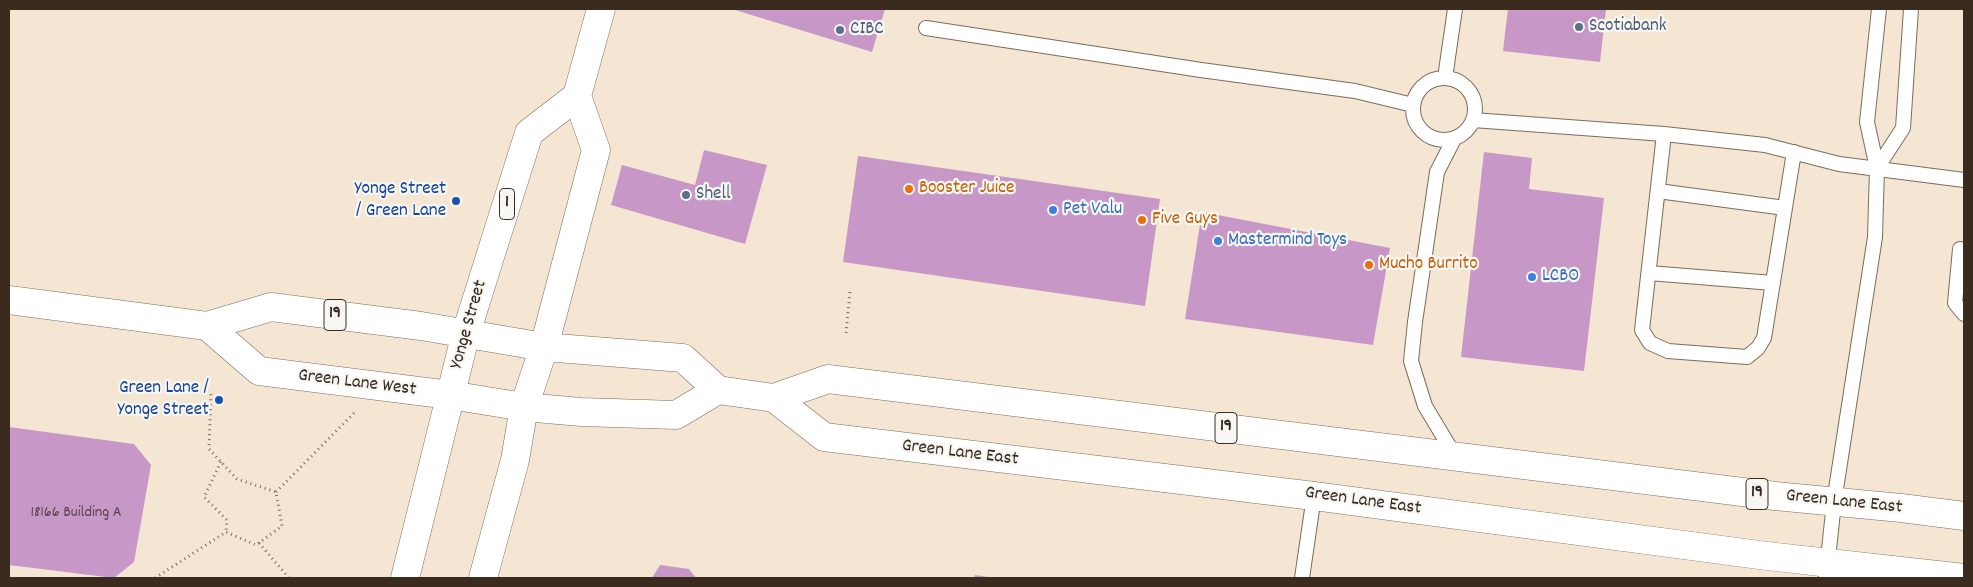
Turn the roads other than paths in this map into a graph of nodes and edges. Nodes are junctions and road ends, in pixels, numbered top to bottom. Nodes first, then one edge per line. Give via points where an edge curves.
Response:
1 (601, 9) edge
2 (1455, 9) edge
3 (1879, 9) edge
4 (1911, 9) edge
5 (926, 28) dead end
6 (1446, 78) junction
7 (577, 96) junction
8 (1412, 105) junction
9 (1473, 120) junction
10 (1664, 134) junction
11 (1454, 139) junction
12 (1794, 152) junction
13 (1877, 168) junction
14 (1964, 180) edge
15 (1658, 191) junction
16 (1785, 208) junction
17 (1960, 248) dead end
18 (1649, 273) junction
19 (1773, 283) junction
20 (9, 300) edge
21 (1964, 314) edge
22 (207, 326) junction
23 (466, 333) junction
24 (544, 346) junction
25 (718, 390) junction
26 (450, 395) junction
27 (774, 398) junction
28 (524, 406) junction
29 (1454, 456) junction
30 (1314, 496) junction
31 (1834, 502) junction
32 (1964, 516) edge
33 (1827, 571) edge
34 (405, 578) edge
35 (483, 578) edge
36 (1302, 578) edge
37 (1964, 578) edge

1 - 7 main road
2 - 6 lane
3 - 13 lane via 1867,122
4 - 13 lane via 1903,128
5 - 8 lane via 1355,91
6 - 8 lane via 1425,84 1417,92
6 - 9 lane via 1465,87 1473,98
7 - 23 main road, Yonge Street / 1 via 529,133
7 - 24 main road via 596,150
8 - 11 lane via 1417,126 1425,134 1439,140
9 - 10 lane
9 - 11 lane via 1468,130
10 - 12 lane via 1765,145
10 - 15 lane
11 - 29 lane via 1437,172 1411,361 1424,406
12 - 13 lane via 1839,164
12 - 16 lane
13 - 14 lane
13 - 31 lane via 1875,237
15 - 16 lane
15 - 18 lane
16 - 19 lane
17 - 21 lane via 1955,304
18 - 19 lane
18 - 19 lane via 1642,330 1650,343 1668,351 1747,357 1764,338
20 - 22 main road, 19
22 - 23 main road, 19 via 271,308
22 - 26 main road, Green Lane West via 259,371
23 - 24 main road, 19
23 - 26 main road, Yonge Street / 1
24 - 25 main road, 19 via 684,358
24 - 28 main road
25 - 27 main road, Green Lane East / 19
25 - 28 main road via 676,415 581,412
26 - 28 main road, Green Lane West
26 - 34 main road, Yonge Street / 1
27 - 29 main road, Green Lane East / 19 via 828,379
27 - 30 main road, Green Lane East / 19 via 824,437
28 - 35 main road via 515,460
29 - 31 main road, Green Lane East / 19
30 - 33 main road, Green Lane East / 19
30 - 36 lane
31 - 32 main road, Green Lane East / 19
31 - 33 lane
33 - 37 main road, Green Lane East / 19

